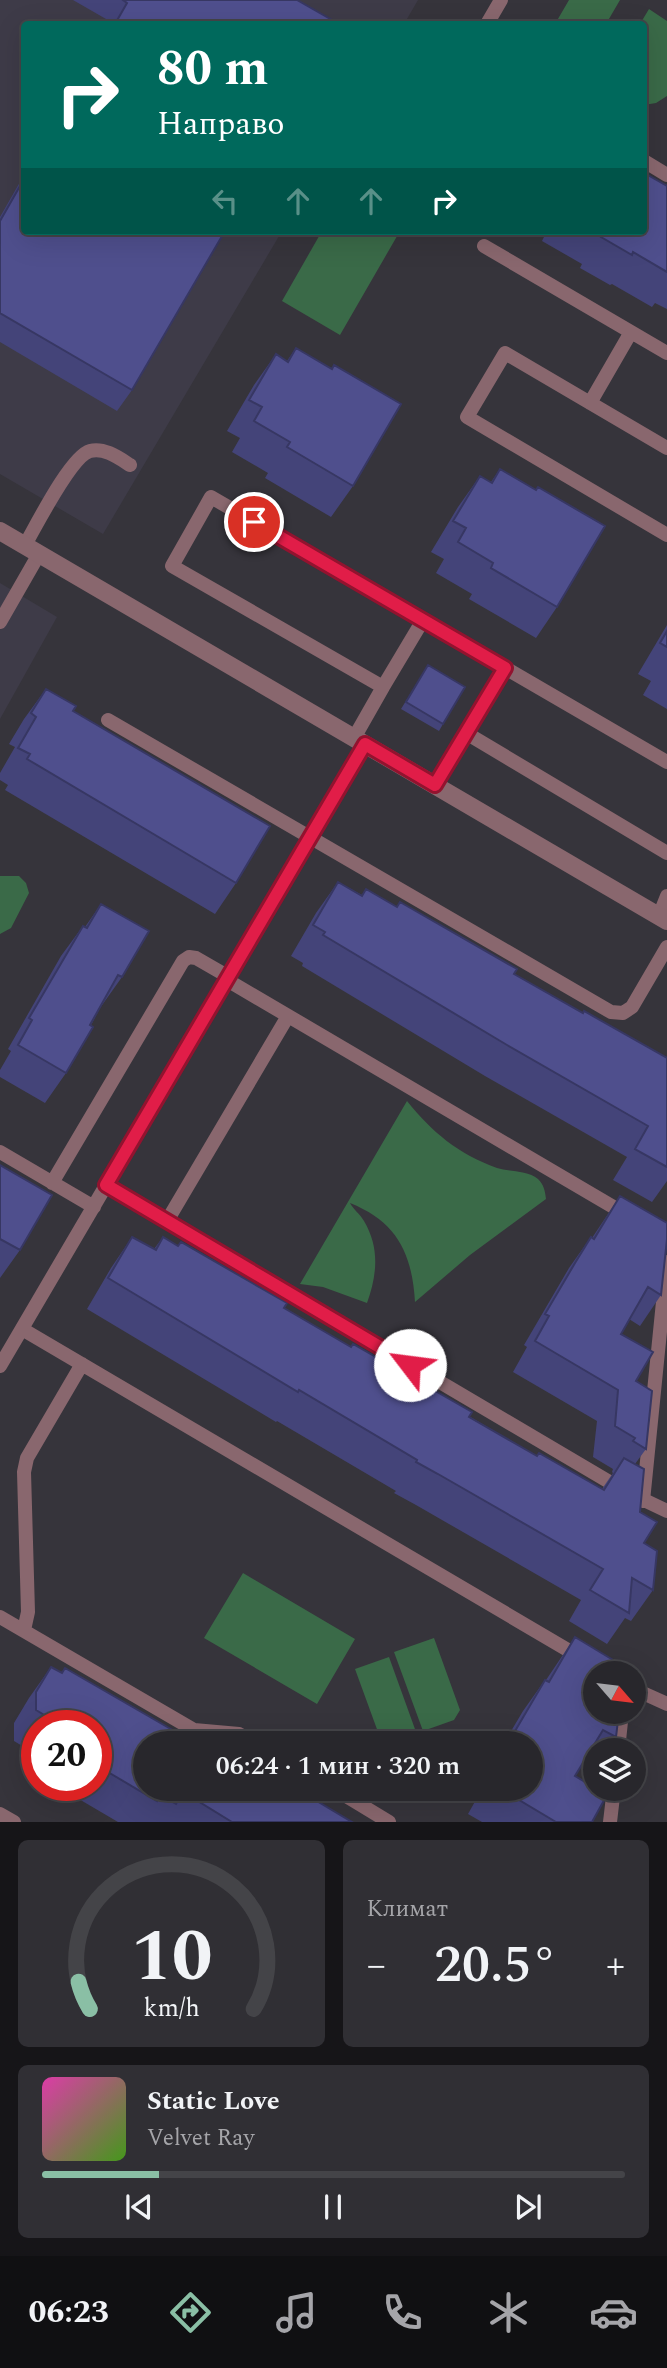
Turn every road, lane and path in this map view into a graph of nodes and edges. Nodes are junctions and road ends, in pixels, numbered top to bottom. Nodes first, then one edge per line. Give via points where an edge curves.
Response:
1 (501, 0) edge
2 (489, 21) edge
3 (647, 163) edge
4 (667, 175) edge
5 (484, 246) dead end
6 (631, 332) junction
7 (667, 353) edge
8 (590, 403) junction
9 (667, 448) edge
10 (130, 465) dead end
11 (0, 531) edge
12 (667, 535) edge
13 (32, 549) junction
14 (423, 620) junction
15 (0, 622) edge
16 (505, 668) junction
17 (383, 687) junction
18 (108, 720) dead end
19 (466, 733) junction
20 (359, 741) junction
21 (667, 762) edge
22 (435, 785) junction
23 (310, 838) junction
24 (667, 853) edge
25 (667, 896) edge
26 (663, 919) edge
27 (667, 947) edge
28 (228, 979) junction
29 (288, 1016) junction
30 (0, 1152) edge
31 (52, 1183) junction
32 (106, 1185) junction
33 (94, 1207) junction
34 (167, 1221) junction
35 (638, 1222) edge
36 (667, 1262) edge
37 (22, 1329) junction
38 (5, 1346) edge
39 (82, 1364) junction
40 (0, 1366) edge
41 (643, 1501) junction
42 (667, 1511) edge
43 (0, 1617) edge
44 (24, 1630) junction
45 (587, 1661) edge
46 (646, 1694) edge
47 (667, 1704) edge
48 (205, 1731) edge
49 (354, 1801) edge
50 (612, 1801) edge
51 (0, 1814) edge
52 (14, 1822) edge
53 (389, 1822) edge
54 (610, 1822) edge

1 - 2 lane
3 - 4 lane
5 - 6 lane
6 - 7 lane
6 - 8 lane
8 - 9 lane
8 - 12 lane via 505,353 467,417
10 - 13 lane via 109,453 90,451 74,462
11 - 13 street
13 - 15 lane
13 - 20 street
14 - 16 lane
14 - 17 lane
14 - 17 lane via 211,497 172,566
16 - 19 lane
16 - 21 lane
17 - 20 lane
18 - 23 lane
19 - 22 lane
19 - 24 lane
20 - 22 street
20 - 23 lane
22 - 26 street
23 - 27 lane via 611,1013 632,1007
23 - 28 lane
25 - 26 lane
28 - 29 lane
28 - 31 lane via 196,958 183,961
28 - 32 lane
29 - 34 lane
29 - 35 lane
30 - 31 lane
31 - 33 lane
32 - 33 lane
32 - 34 lane
33 - 37 lane
34 - 41 lane
36 - 41 lane
37 - 38 lane
37 - 39 lane
38 - 40 lane
39 - 44 lane via 27,1458
39 - 45 lane
41 - 42 lane
43 - 44 lane
44 - 48 lane via 194,1730
46 - 47 lane
49 - 53 lane
50 - 54 lane
51 - 52 lane

